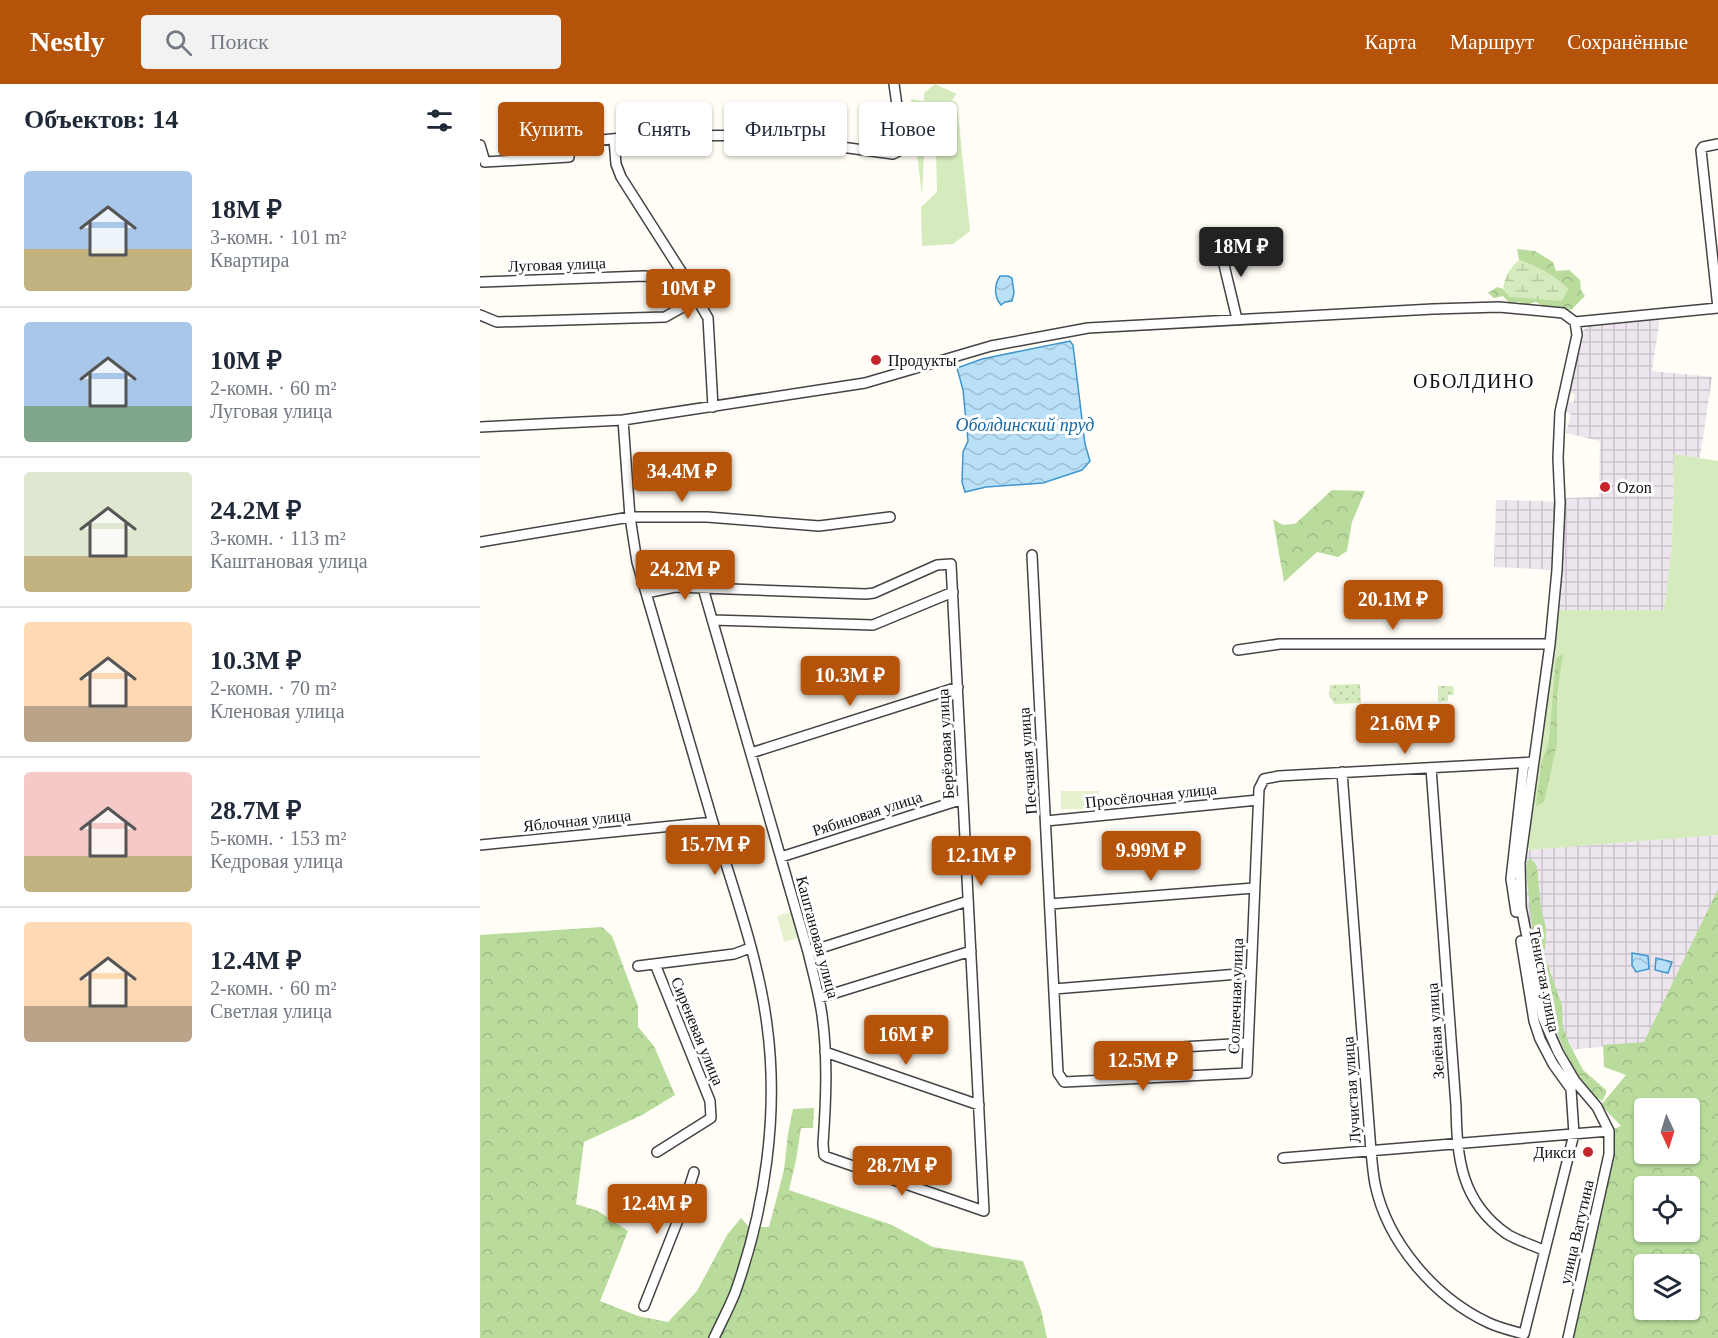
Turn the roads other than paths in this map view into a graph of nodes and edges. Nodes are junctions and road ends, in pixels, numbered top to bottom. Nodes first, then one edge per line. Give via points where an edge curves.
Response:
1 (894, 84) edge
2 (614, 139) junction
3 (1718, 144) edge
4 (480, 145) edge
5 (1219, 244) dead end
6 (481, 282) edge
7 (697, 299) junction
8 (1718, 308) edge
9 (480, 315) edge
10 (1237, 319) junction
11 (1575, 322) junction
12 (713, 407) junction
13 (623, 420) junction
14 (480, 427) edge
15 (630, 517) junction
16 (890, 517) dead end
17 (480, 542) edge
18 (1032, 555) dead end
19 (703, 588) junction
20 (953, 592) junction
21 (646, 593) junction
22 (712, 620) junction
23 (1550, 644) junction
24 (1238, 650) dead end
25 (958, 687) junction
26 (751, 753) junction
27 (1529, 763) junction
28 (1431, 768) junction
29 (1342, 772) junction
30 (963, 799) junction
31 (1258, 800) junction
32 (1046, 821) junction
33 (713, 822) junction
34 (480, 845) edge
35 (781, 857) junction
36 (1254, 888) junction
37 (968, 901) junction
38 (1050, 904) junction
39 (750, 948) junction
40 (971, 951) junction
41 (808, 952) junction
42 (655, 963) junction
43 (638, 966) dead end
44 (1251, 973) junction
45 (1054, 989) junction
46 (819, 998) junction
47 (1248, 1043) junction
48 (825, 1052) junction
49 (1058, 1073) joint
50 (1102, 1080) junction
51 (979, 1105) junction
52 (1609, 1131) junction
53 (1574, 1134) junction
54 (1456, 1144) junction
55 (1371, 1151) junction
56 (657, 1152) dead end
57 (1283, 1158) dead end
58 (694, 1172) dead end
59 (984, 1211) joint
60 (1545, 1251) junction
61 (644, 1306) dead end
62 (1524, 1335) joint
63 (714, 1338) edge
64 (1568, 1338) edge

1 - 2 street via 903,149 892,154 804,142 801,135
2 - 4 street via 570,142 569,157 485,162
2 - 7 street via 615,164 621,177
3 - 8 street via 1701,150
5 - 10 street
6 - 7 street, Луговая улица via 644,276 669,278 687,298
7 - 9 street via 665,317 497,322
7 - 12 street via 708,318
8 - 11 street
10 - 11 street via 1499,307 1563,313
10 - 12 street via 1088,327 992,346 865,382
11 - 23 street via 1577,335 1560,412 1560,503
12 - 13 street
13 - 14 street
13 - 15 street
15 - 16 street via 707,517 819,526
15 - 17 street
15 - 21 street
18 - 32 street, Песчаная улица
19 - 20 street, Берёзовая улица via 870,594 937,565 951,564
19 - 21 street via 674,587
19 - 22 street, Каштановая улица
20 - 22 street via 873,625
20 - 25 street, Берёзовая улица
21 - 33 street
22 - 26 street, Каштановая улица
23 - 24 street via 1280,644
23 - 27 street
25 - 26 street
25 - 30 street, Берёзовая улица
26 - 35 street, Каштановая улица
27 - 28 street
27 - 52 street via 1520,863 1521,906 1534,977 1543,1018 1558,1052
27 - 53 street, Тенистая улица via 1511,879 1534,1021 1553,1064 1571,1089
28 - 29 street
28 - 54 street, Зелёная улица
29 - 31 street, Солнечная улица via 1264,779
29 - 55 street, Лучистая улица
30 - 35 street, Рябиновая улица
30 - 37 street, Берёзовая улица
31 - 32 street, Просёлочная улица
31 - 36 street, Солнечная улица
32 - 38 street, Песчаная улица
33 - 34 street, Яблочная улица
33 - 39 street
35 - 41 street, Каштановая улица
36 - 38 street
36 - 44 street, Солнечная улица
37 - 40 street, Берёзовая улица
37 - 41 street
38 - 45 street, Песчаная улица
39 - 42 street via 734,954
39 - 63 street via 767,1025 769,1136 753,1236 735,1294
40 - 46 street
40 - 51 street, Берёзовая улица
41 - 46 street, Каштановая улица
42 - 43 street
42 - 56 street, Сиреневая улица via 710,1101 711,1118
44 - 45 street
44 - 47 street, Солнечная улица
45 - 49 street, Песчаная улица
46 - 48 street, Каштановая улица
47 - 50 street, Солнечная улица via 1246,1073
47 - 50 street via 1100,1053
48 - 51 street
48 - 59 street, Каштановая улица via 824,1155
49 - 50 street, Солнечная улица via 1064,1082
51 - 59 street, Берёзовая улица
52 - 53 street
52 - 64 street, улица Ватутина via 1609,1154
53 - 54 street
53 - 60 street, Тенистая улица
54 - 55 street
54 - 60 street, Зелёная улица via 1463,1176 1479,1208 1508,1235
55 - 57 street
55 - 62 street, Лучистая улица via 1375,1184 1385,1214 1420,1269 1459,1305 1489,1323
58 - 61 street
60 - 62 street, Тенистая улица

